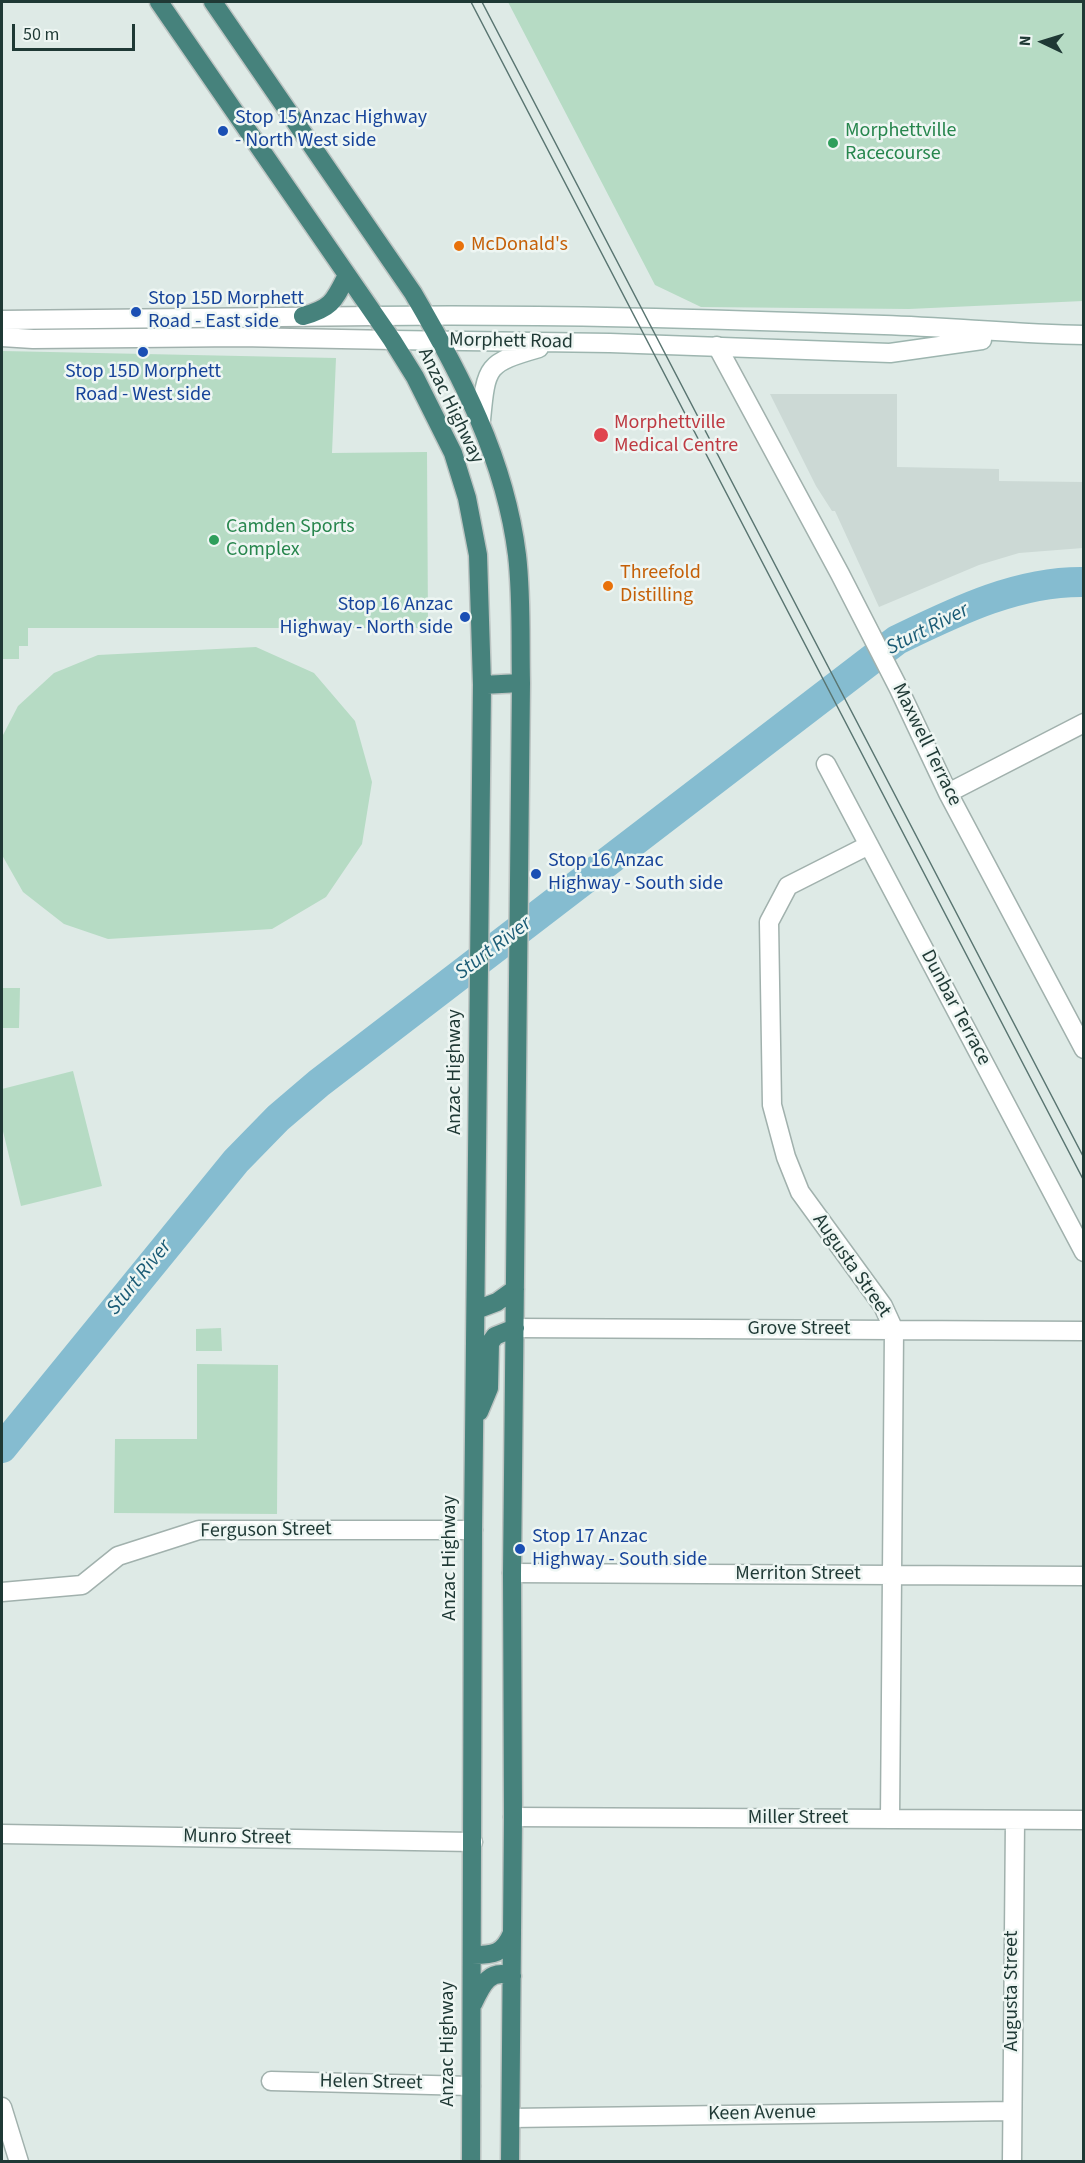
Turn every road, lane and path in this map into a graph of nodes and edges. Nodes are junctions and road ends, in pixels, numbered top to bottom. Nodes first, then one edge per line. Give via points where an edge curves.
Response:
1 (159, 2) edge
2 (213, 2) edge
3 (347, 275) junction
4 (426, 315) junction
5 (303, 316) junction
6 (374, 316) junction
7 (2, 320) edge
8 (1019, 334) junction
9 (1083, 335) edge
10 (2, 337) edge
11 (392, 340) junction
12 (442, 341) junction
13 (558, 342) junction
14 (717, 346) junction
15 (481, 420) junction
16 (521, 683) junction
17 (482, 685) junction
18 (1083, 723) edge
19 (826, 764) dead end
20 (948, 793) junction
21 (868, 846) junction
22 (1083, 1050) edge
23 (1083, 1252) edge
24 (515, 1289) junction
25 (476, 1310) junction
26 (514, 1328) junction
27 (894, 1330) junction
28 (1083, 1331) edge
29 (475, 1422) junction
30 (473, 1530) junction
31 (512, 1573) junction
32 (891, 1575) junction
33 (1083, 1576) edge
34 (2, 1592) edge
35 (513, 1817) junction
36 (890, 1819) junction
37 (1015, 1820) junction
38 (1083, 1820) edge
39 (2, 1834) edge
40 (472, 1842) junction
41 (512, 1933) junction
42 (472, 1955) junction
43 (512, 1976) junction
44 (472, 2005) junction
45 (271, 2081) dead end
46 (471, 2086) junction
47 (2, 2108) edge
48 (1012, 2111) junction
49 (511, 2118) junction
50 (19, 2162) edge
51 (471, 2162) edge
52 (510, 2162) edge
53 (1012, 2162) edge

1 - 3 highway, Anzac Highway
2 - 4 highway, Anzac Highway
3 - 5 highway via 326,310
3 - 6 highway, Anzac Highway
4 - 6 street, Morphett Road
4 - 8 street, Morphett Road via 875,325
4 - 12 highway, Anzac Highway
5 - 6 street, Morphett Road
5 - 7 street, Morphett Road
6 - 11 highway, Anzac Highway
8 - 9 street, Morphett Road
8 - 14 street, Morphett Road via 890,353
10 - 11 street, Morphett Road
11 - 12 street, Morphett Road
11 - 17 highway, Anzac Highway via 453,453 467,498 478,555
12 - 13 street, Morphett Road
12 - 15 highway, Anzac Highway
13 - 14 street, Morphett Road
13 - 15 street via 503,358 491,369 483,394
14 - 20 street, Maxwell Terrace via 890,672
15 - 16 highway, Anzac Highway via 503,482 517,556
16 - 17 highway
16 - 24 highway, Anzac Highway
17 - 25 highway, Anzac Highway
18 - 20 street
19 - 21 street, Dunbar Terrace
20 - 22 street, Maxwell Terrace
21 - 23 street, Dunbar Terrace
21 - 27 street, Augusta Street via 788,886 769,922 772,1105 800,1192 883,1306
24 - 25 highway
24 - 26 highway, Anzac Highway
25 - 29 highway, Anzac Highway
26 - 27 street, Grove Street
26 - 29 highway via 495,1336 490,1343 489,1388
26 - 31 highway, Anzac Highway
27 - 28 street, Grove Street
27 - 32 street, Augusta Street
29 - 30 highway, Anzac Highway
30 - 34 street, Ferguson Street via 199,1530 118,1556 82,1585
30 - 40 highway, Anzac Highway
31 - 32 street, Merriton Street
31 - 35 highway, Anzac Highway
32 - 33 street, Merriton Street
32 - 36 street, Augusta Street
35 - 36 street, Miller Street
35 - 41 highway, Anzac Highway
36 - 37 street, Miller Street
37 - 38 street, Miller Street
37 - 48 street, Augusta Street
39 - 40 street, Munro Street
40 - 42 highway, Anzac Highway
41 - 42 highway via 506,1948
41 - 43 highway, Anzac Highway
42 - 44 highway, Anzac Highway
43 - 44 highway via 501,1972 491,1975
43 - 49 highway, Anzac Highway
44 - 46 highway, Anzac Highway
45 - 46 street, Helen Street
46 - 51 highway, Anzac Highway
47 - 50 street
48 - 49 street, Keen Avenue
48 - 53 street, Augusta Street
49 - 52 highway, Anzac Highway

